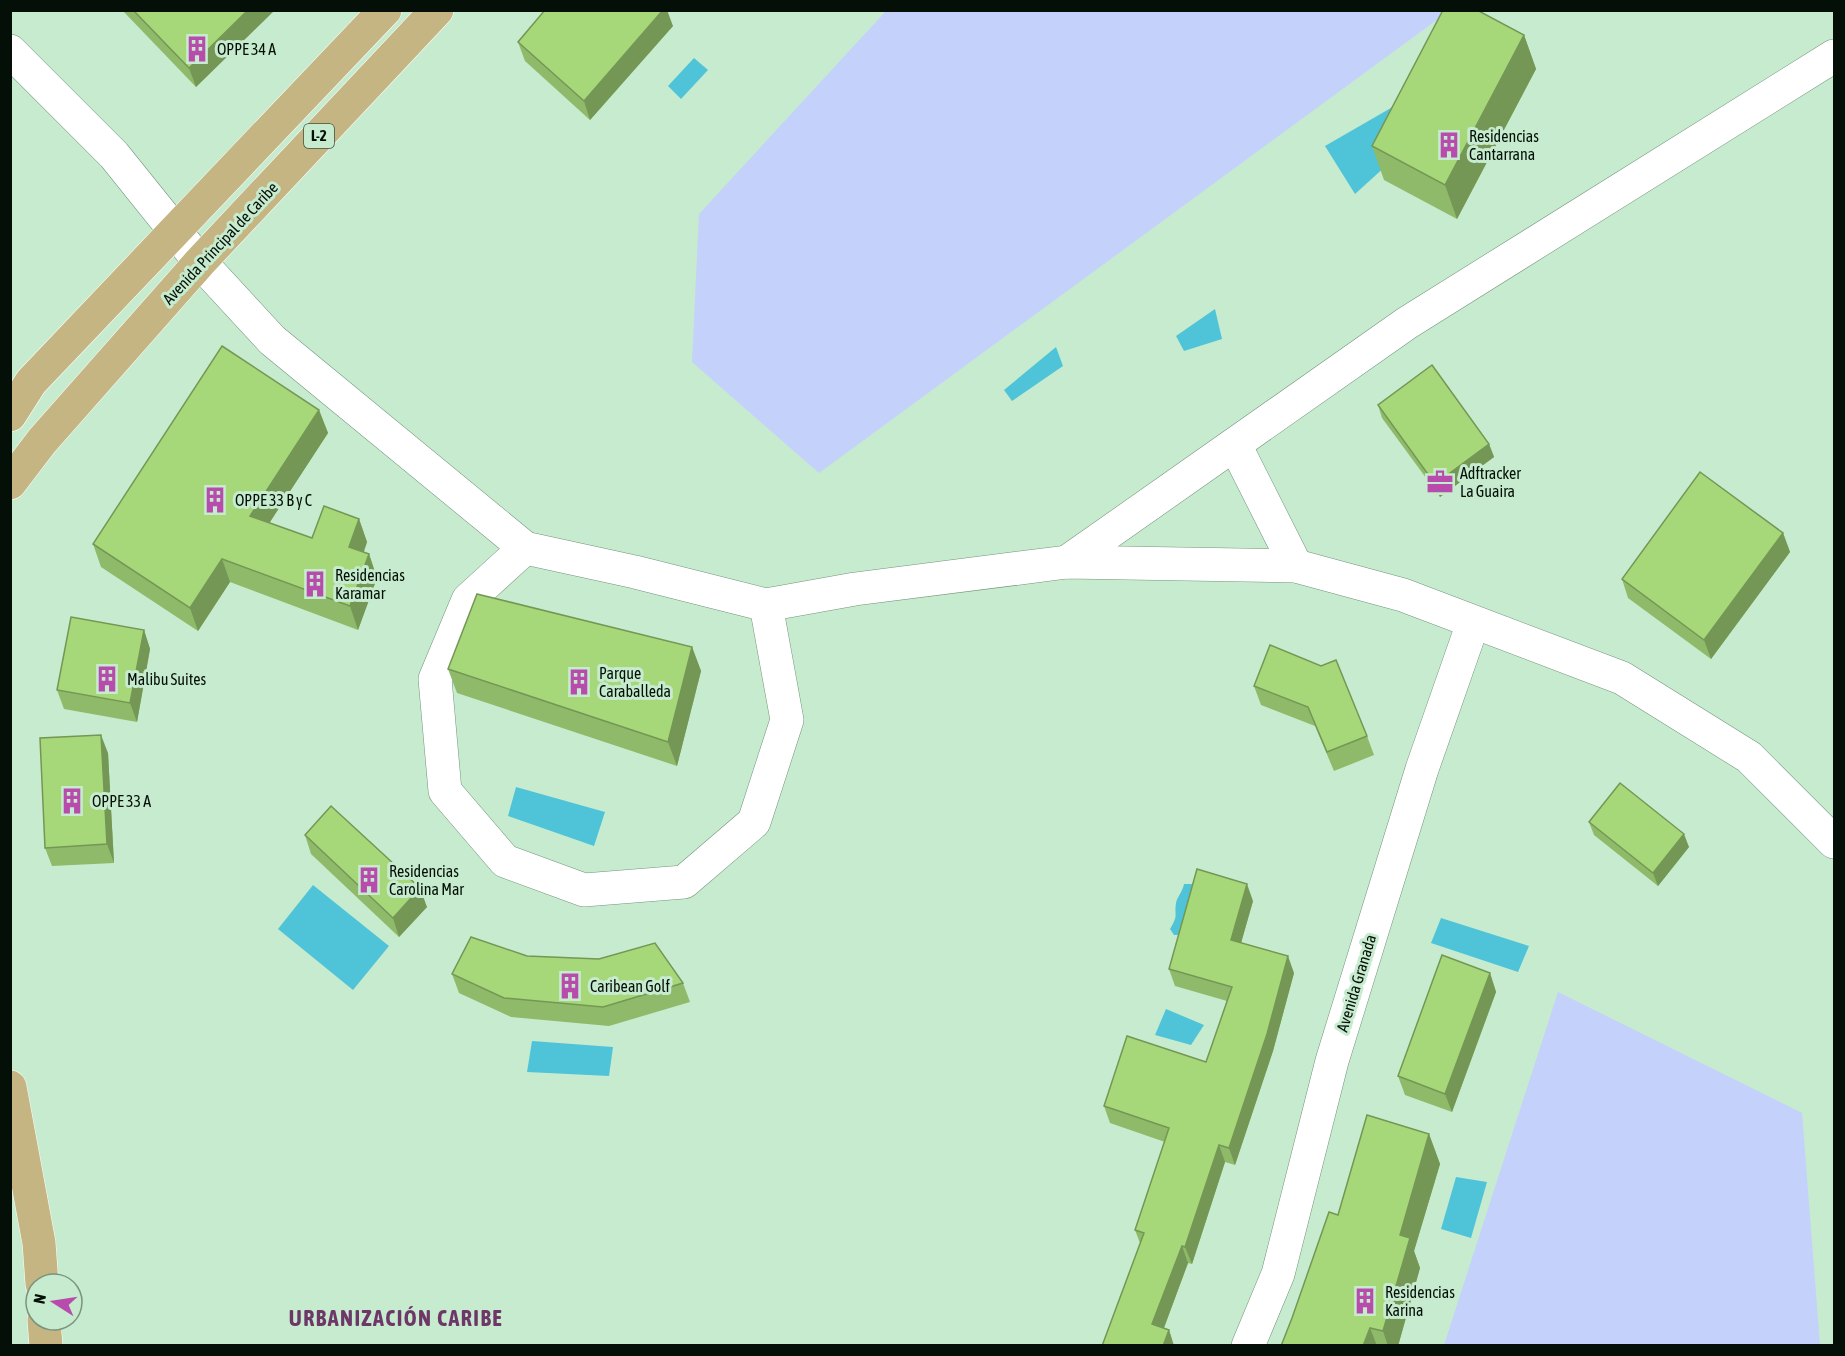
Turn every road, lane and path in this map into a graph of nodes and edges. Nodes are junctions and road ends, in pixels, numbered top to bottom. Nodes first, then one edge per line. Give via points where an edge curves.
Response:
1 (385, 10) edge
2 (436, 10) edge
3 (10, 51) edge
4 (1834, 56) edge
5 (176, 230) junction
6 (201, 262) junction
7 (21, 392) edge
8 (10, 415) edge
9 (1235, 444) junction
10 (10, 483) edge
11 (525, 548) junction
12 (1067, 562) junction
13 (1296, 566) junction
14 (766, 605) junction
15 (1473, 623) junction
16 (1834, 842) edge
17 (10, 1088) edge
18 (41, 1272) edge
19 (1248, 1346) edge

1 - 5 main road, L-2
2 - 6 main road, Avenida Principal de Caribe / L-2
3 - 5 street via 114,155
4 - 9 street via 1407,323
5 - 6 street
5 - 7 main road, L-2
6 - 10 main road, Avenida Principal de Caribe / L-2 via 42,441
6 - 11 street via 272,340
7 - 8 main road, L-2
9 - 12 street
9 - 13 street
11 - 14 street
11 - 14 street via 468,600 435,679 445,791 505,861 584,890 684,882 754,822 787,720
12 - 13 street
12 - 14 street via 855,589
13 - 15 street via 1403,596
15 - 16 street via 1622,678 1749,757
15 - 19 street, Avenida Granada via 1422,769 1332,1060 1278,1274
17 - 18 main road

